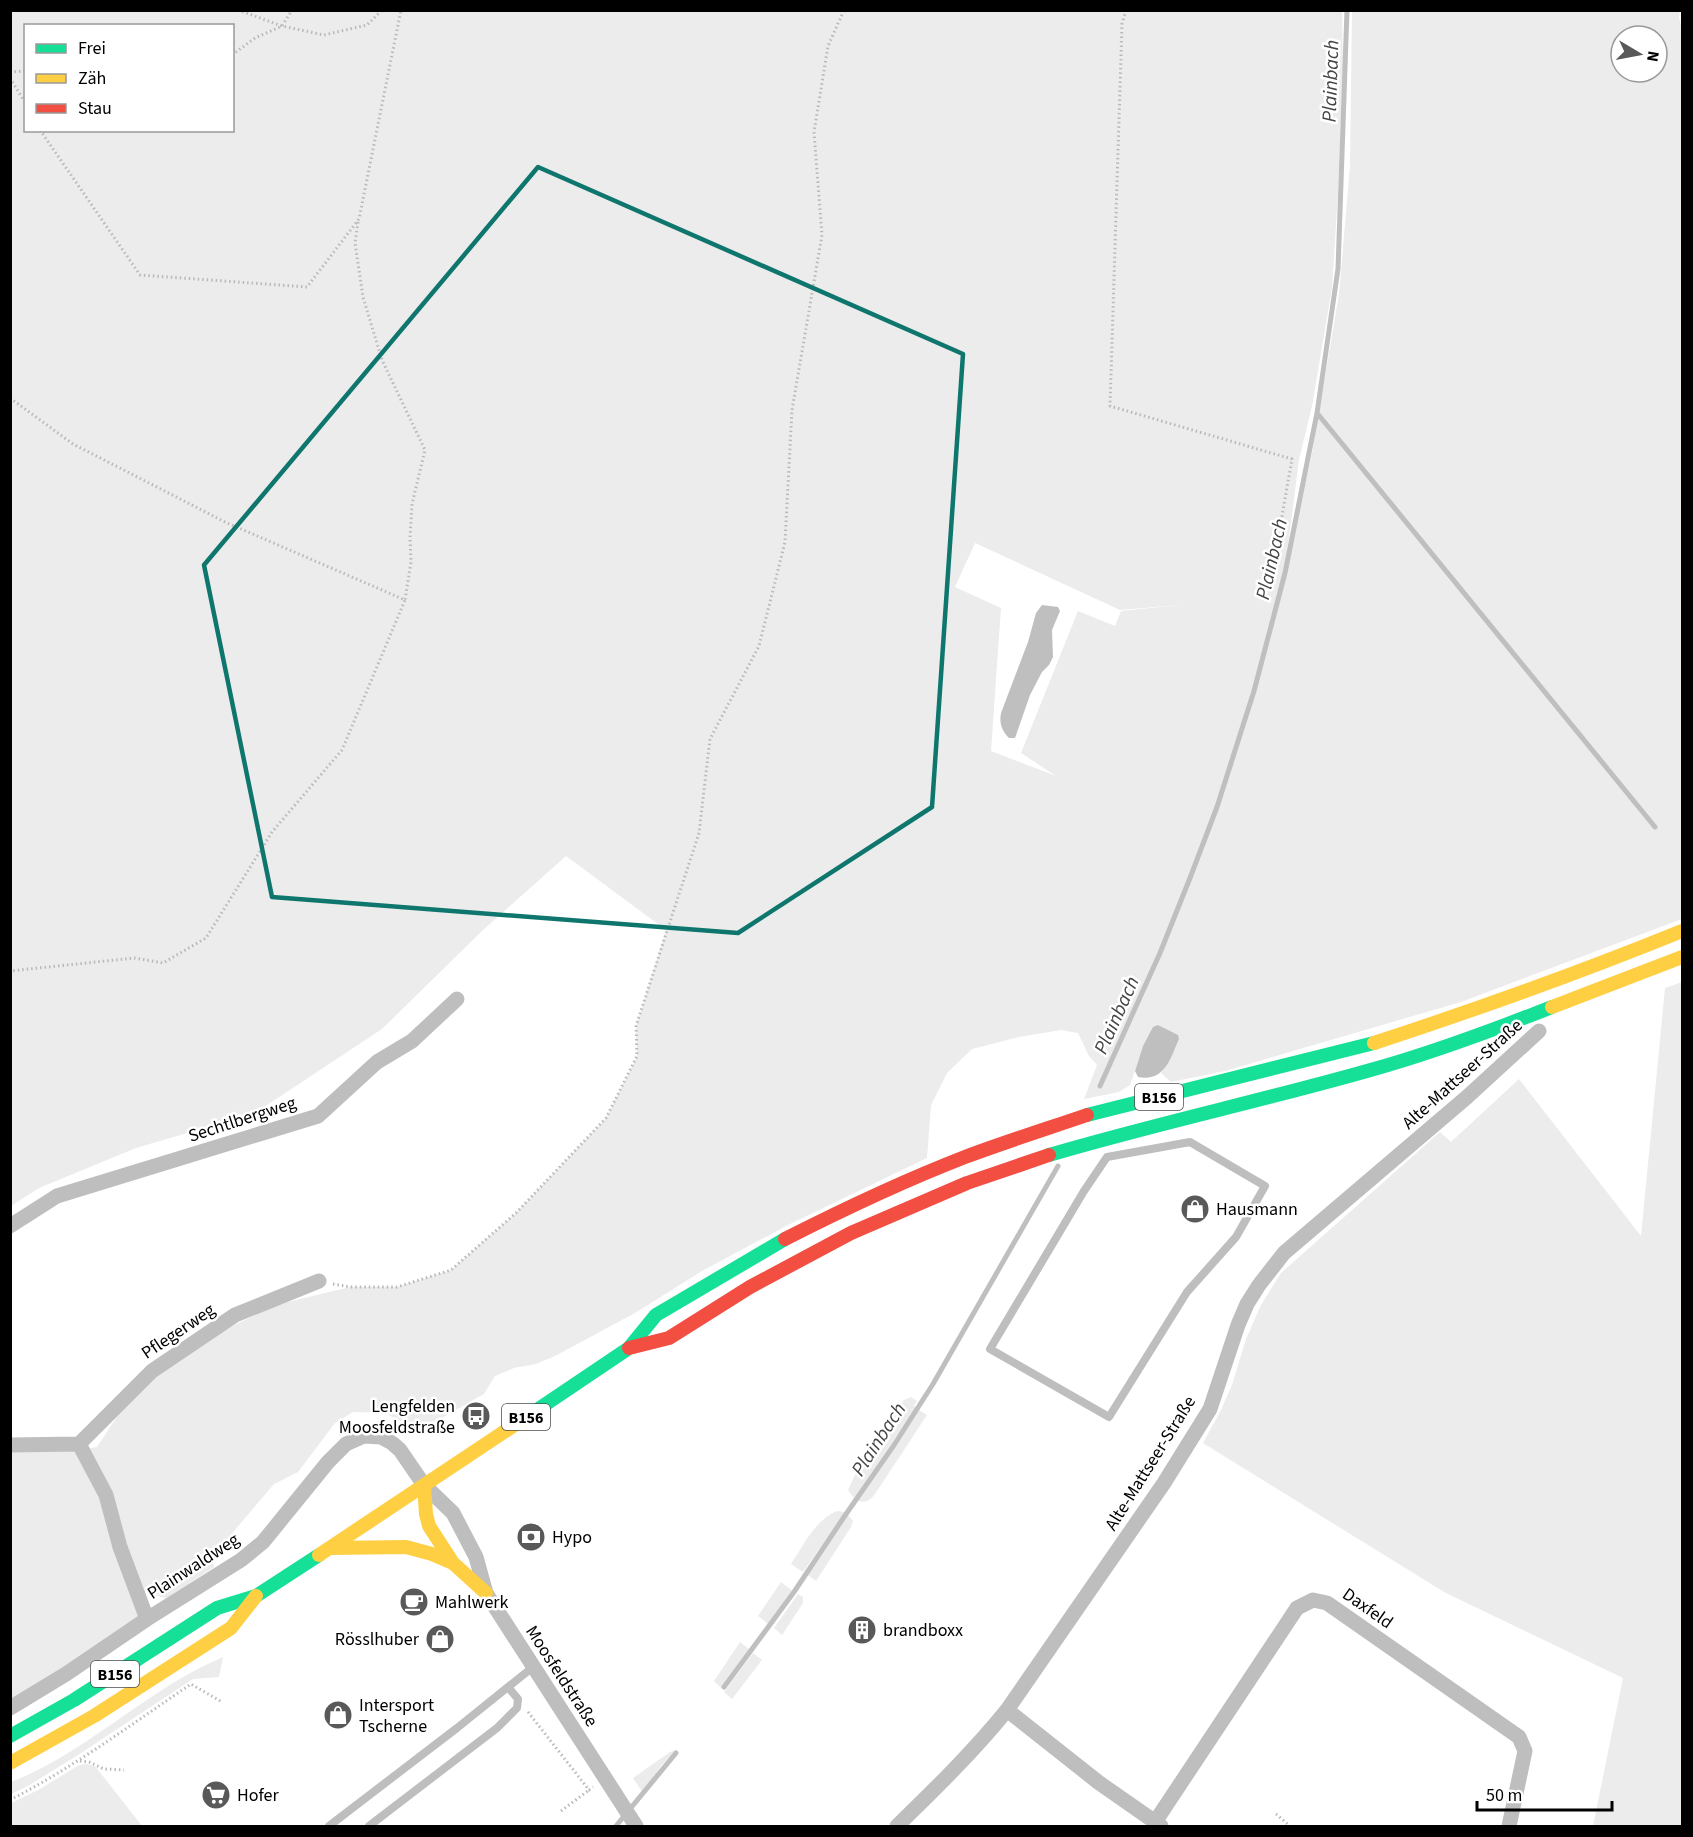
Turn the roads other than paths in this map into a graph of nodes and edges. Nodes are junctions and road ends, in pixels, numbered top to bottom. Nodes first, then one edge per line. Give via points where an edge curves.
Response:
1 (1683, 931) edge
2 (1683, 957) edge
3 (457, 999) dead end
4 (1539, 1031) dead end
5 (10, 1226) edge
6 (1236, 1237) joint
7 (319, 1281) road end
8 (629, 1348) junction
9 (79, 1444) junction
10 (10, 1445) edge
11 (424, 1485) junction
12 (331, 1548) junction
13 (453, 1563) junction
14 (486, 1593) junction
15 (256, 1596) junction
16 (147, 1618) junction
17 (533, 1667) junction
18 (508, 1687) junction
19 (10, 1708) edge
20 (1007, 1710) junction
21 (10, 1736) edge
22 (10, 1763) edge
23 (1158, 1824) edge
24 (329, 1827) edge
25 (369, 1827) edge
26 (636, 1827) edge
27 (897, 1827) edge
28 (1509, 1827) edge

1 - 8 main road, B156 via 1475,1010 1372,1044 1098,1111 956,1161 843,1210 769,1248 656,1315
2 - 8 main road, B156 via 1485,1033 1368,1071 1111,1137 967,1183 851,1233 750,1287 669,1338
3 - 5 street, Sechtlbergweg via 412,1041 377,1062 318,1116 57,1196
4 - 20 street, Alte-Mattseer-Straße via 1284,1253 1247,1304 1210,1408 1164,1483
6 - 6 lane via 1265,1186 1190,1142 1107,1157 990,1349 1109,1417 1187,1292
7 - 9 street, Pflegerweg via 235,1315 152,1371
8 - 11 main road, B156
9 - 10 street
9 - 16 street via 106,1495
11 - 12 main road, B156
11 - 13 main road via 429,1526
11 - 14 street, Moosfeldstraße via 453,1513 476,1557
11 - 16 street, Plainwaldweg via 400,1450 381,1437 364,1436 346,1444 263,1542 242,1560
12 - 13 main road via 405,1547
12 - 15 main road, B156
13 - 14 main road
14 - 17 street, Moosfeldstraße
15 - 21 main road, B156 via 217,1608 75,1700
15 - 22 main road, B156 via 231,1628 94,1716
16 - 19 street, Plainwaldweg
17 - 18 lane
17 - 26 street, Moosfeldstraße
18 - 24 lane
18 - 25 lane via 518,1699 517,1708 497,1728
20 - 23 street, Daxfeld
20 - 27 street, Alte-Mattseer-Straße
23 - 28 street, Daxfeld via 1297,1608 1313,1599 1327,1603 1519,1737 1525,1751

